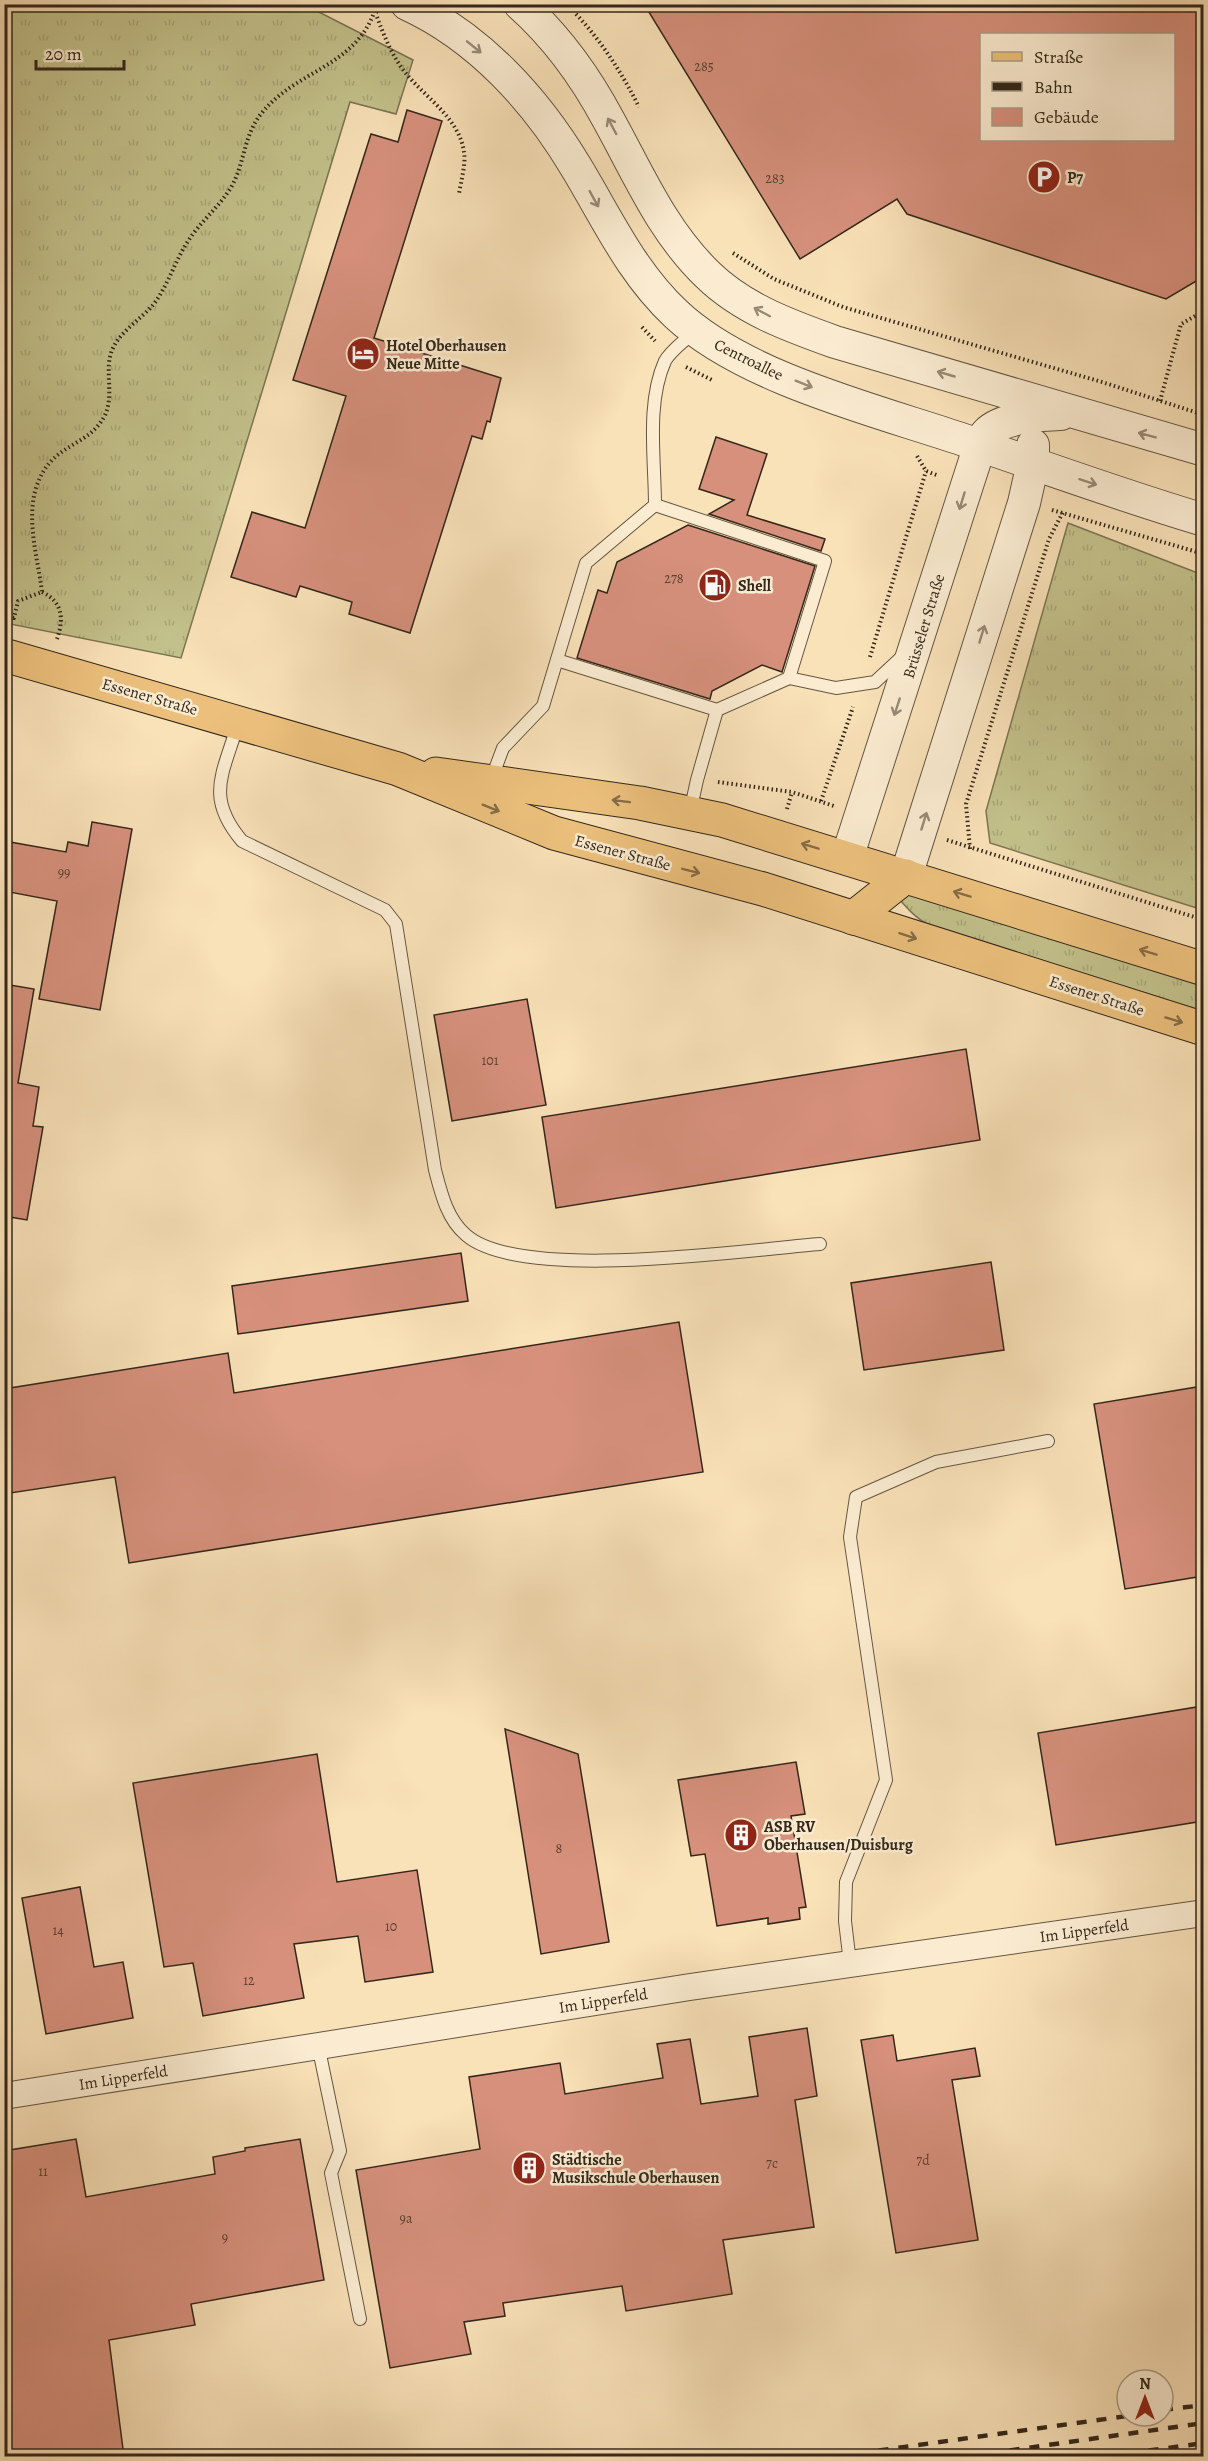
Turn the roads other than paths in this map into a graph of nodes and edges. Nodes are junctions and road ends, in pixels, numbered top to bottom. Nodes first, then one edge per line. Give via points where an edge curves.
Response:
1 (520, 4) edge
2 (411, 9) edge
3 (695, 331) junction
4 (1002, 391) junction
5 (1074, 413) junction
6 (1024, 418) junction
7 (980, 445) junction
8 (1203, 450) edge
9 (1033, 464) junction
10 (655, 505) junction
11 (1203, 520) edge
12 (917, 643) junction
13 (4, 655) edge
14 (557, 660) junction
15 (789, 678) junction
16 (717, 710) junction
17 (239, 722) junction
18 (398, 769) junction
19 (491, 780) junction
20 (690, 812) junction
21 (848, 858) junction
22 (906, 876) junction
23 (853, 918) junction
24 (1203, 969) edge
25 (1203, 1029) edge
26 (820, 1244) dead end
27 (1048, 1441) dead end
28 (1203, 1913) edge
29 (850, 1963) junction
30 (318, 2045) junction
31 (4, 2096) edge
32 (360, 2319) dead end

4 -> 1 street via 810,333 739,300 692,259 661,217 608,118 569,56
2 -> 3 street, Centroallee via 500,69 531,102 576,166 639,274
3 -> 7 street, Centroallee via 758,366
3 - 10 lane via 666,360 658,385
4 - 5 street
4 - 6 street via 1016,402
5 - 6 street, Brüsseler Straße
8 -> 5 street
6 - 7 street, Brüsseler Straße via 987,432
6 - 9 street via 1031,431
7 - 9 street, Centroallee
7 -> 12 street, Brüsseler Straße
9 -> 11 street, Centroallee
22 -> 9 street
10 - 14 lane via 586,563
10 - 15 lane via 825,561
12 - 15 lane via 874,682 836,688
12 -> 21 street, Brüsseler Straße
13 - 17 main road, Essener Straße
14 - 16 lane
14 - 19 lane via 543,706 503,748
15 - 16 lane
16 - 20 lane
17 - 18 main road, Essener Straße
17 - 26 lane via 219,790 225,822 242,841 371,902 385,910 396,924 435,1170 443,1200 466,1235 507,1252 558,1261 606,1261
18 - 19 main road, Essener Straße
18 -> 23 main road, Essener Straße via 554,833 763,889
20 -> 19 main road, Essener Straße
21 -> 20 main road, Essener Straße
21 - 22 main road, Essener Straße
21 - 23 main road
22 - 23 main road
24 -> 22 main road, Essener Straße
23 -> 25 main road, Essener Straße
27 - 29 lane via 936,1462 856,1497 850,1537 886,1779 846,1882
28 - 29 street, Im Lipperfeld
29 - 30 street, Im Lipperfeld
30 - 31 street, Im Lipperfeld
30 - 32 lane via 340,2151 331,2173

